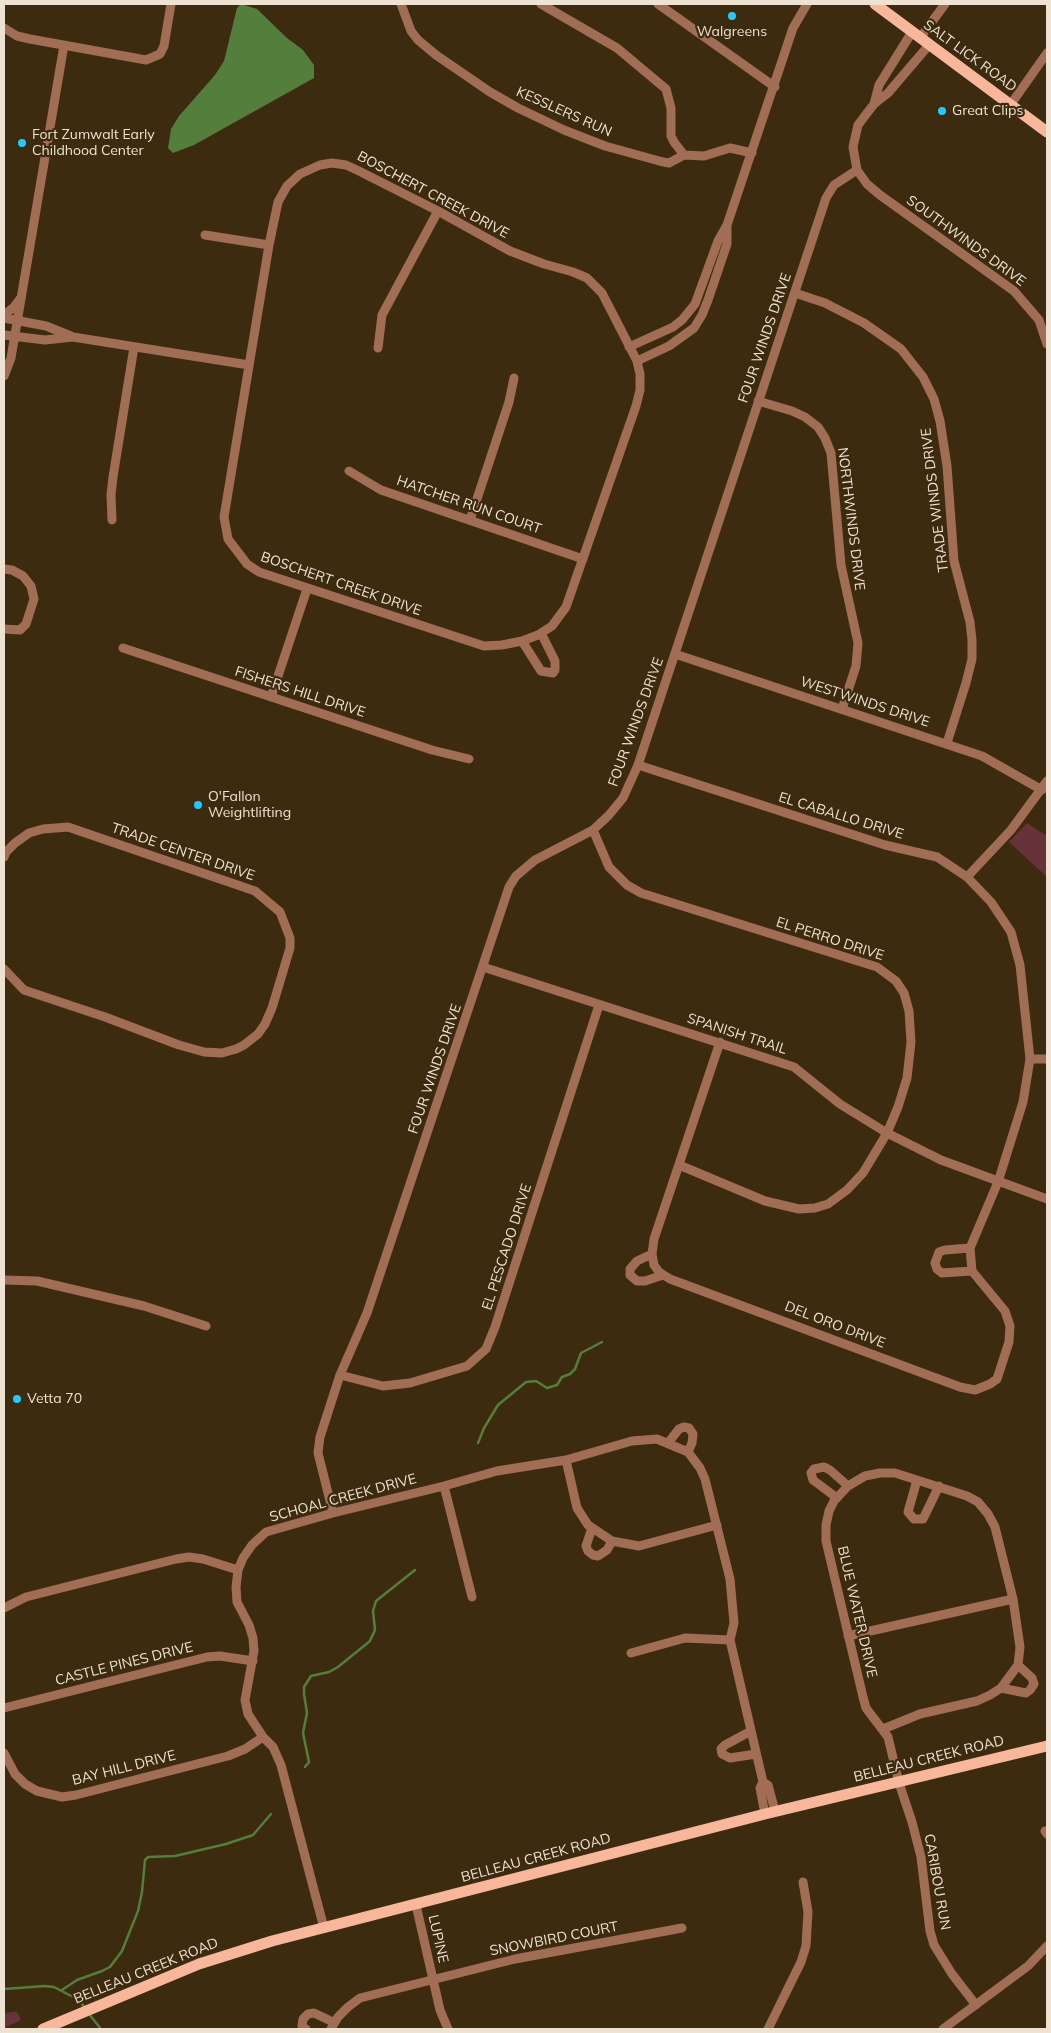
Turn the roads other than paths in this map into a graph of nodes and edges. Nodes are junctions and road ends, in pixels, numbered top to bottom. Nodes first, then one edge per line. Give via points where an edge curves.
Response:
1 (171, 4) edge
2 (401, 4) edge
3 (541, 4) edge
4 (658, 4) edge
5 (807, 4) edge
6 (875, 4) edge
7 (945, 4) edge
8 (4, 28) edge
9 (920, 38) junction
10 (64, 45) junction
11 (1047, 53) edge
12 (775, 87) junction
13 (874, 104) junction
14 (1011, 104) junction
15 (1047, 132) edge
16 (752, 153) junction
17 (684, 155) junction
18 (857, 170) junction
19 (438, 211) junction
20 (727, 226) junction
21 (205, 235) dead end
22 (269, 244) junction
23 (795, 293) junction
24 (21, 297) junction
25 (4, 317) edge
26 (17, 321) junction
27 (4, 335) edge
28 (15, 337) junction
29 (73, 337) junction
30 (1047, 344) edge
31 (134, 347) junction
32 (629, 347) junction
33 (378, 348) dead end
34 (637, 362) junction
35 (249, 365) junction
36 (4, 376) edge
37 (514, 378) dead end
38 (758, 402) junction
39 (348, 471) dead end
40 (112, 520) dead end
41 (470, 520) junction
42 (583, 559) junction
43 (4, 568) edge
44 (307, 589) junction
45 (4, 629) edge
46 (542, 633) junction
47 (522, 641) junction
48 (122, 648) dead end
49 (675, 654) junction
50 (271, 697) junction
51 (842, 709) junction
52 (947, 744) junction
53 (469, 759) dead end
54 (638, 765) junction
55 (1047, 781) edge
56 (1042, 790) junction
57 (593, 830) junction
58 (4, 857) edge
59 (967, 877) junction
60 (483, 966) junction
61 (4, 969) edge
62 (599, 1004) junction
63 (720, 1042) junction
64 (1030, 1059) junction
65 (1047, 1059) edge
66 (887, 1133) junction
67 (680, 1165) junction
68 (998, 1182) junction
69 (1047, 1199) edge
70 (970, 1248) junction
71 (652, 1254) junction
72 (972, 1271) junction
73 (663, 1275) junction
74 (4, 1280) edge
75 (206, 1326) dead end
76 (340, 1375) junction
77 (668, 1443) junction
78 (688, 1452) junction
79 (566, 1460) junction
80 (917, 1480) junction
81 (444, 1486) junction
82 (848, 1486) junction
83 (939, 1486) junction
84 (837, 1498) junction
85 (333, 1513) junction
86 (717, 1525) junction
87 (592, 1528) junction
88 (612, 1541) junction
89 (238, 1570) junction
90 (472, 1597) dead end
91 (1013, 1600) junction
92 (4, 1608) edge
93 (848, 1636) junction
94 (730, 1640) junction
95 (631, 1653) dead end
96 (253, 1661) junction
97 (1018, 1665) junction
98 (1001, 1688) junction
99 (4, 1708) edge
100 (883, 1729) junction
101 (751, 1731) junction
102 (263, 1737) junction
103 (1047, 1746) edge
104 (4, 1753) edge
105 (756, 1754) junction
106 (899, 1782) junction
107 (770, 1813) junction
108 (803, 1882) dead end
109 (416, 1905) junction
110 (324, 1928) junction
111 (682, 1928) dead end
112 (1047, 1946) edge
113 (433, 1980) junction
114 (976, 2005) junction
115 (332, 2026) edge
116 (43, 2029) edge
117 (306, 2029) edge
118 (448, 2029) edge
119 (768, 2029) edge
120 (943, 2029) edge

1 - 10 street via 164,46 153,58 146,60
2 - 17 street, KESSLERS RUN via 418,40 458,71 518,108 564,130 628,153 669,162
3 - 17 street via 617,48 666,89 671,108 671,136
4 - 12 street
5 - 12 street via 793,28
6 - 9 main road, SALT LICK ROAD
7 - 9 street
8 - 10 street via 17,36
9 - 13 street via 888,93
9 - 13 street via 879,85
9 - 14 main road, SALT LICK ROAD
10 - 24 street
11 - 14 street
12 - 16 street
13 - 18 street via 855,132 853,154
14 - 15 main road, SALT LICK ROAD
16 - 17 street, KESSLERS RUN via 730,148 704,156
16 - 20 street
18 - 23 street, FOUR WINDS DRIVE via 834,185 826,198
18 - 30 street, SOUTHWINDS DRIVE via 880,195 1014,291 1039,320
19 - 22 street, BOSCHERT CREEK DRIVE via 346,165 320,165 300,174 287,186 278,202
19 - 32 street, BOSCHERT CREEK DRIVE via 510,251 587,278 602,293
19 - 33 street via 382,315
20 - 32 street via 690,312 673,327
20 - 34 street via 727,244 708,300 694,328 669,346
21 - 22 street
22 - 35 street, BOSCHERT CREEK DRIVE
23 - 38 street, FOUR WINDS DRIVE
23 - 52 street, TRADE WINDS DRIVE via 826,303 864,323 901,349 923,377 934,399 947,466 954,561 972,640 972,659
24 - 25 street
24 - 26 street
25 - 26 street
26 - 28 street
26 - 29 street via 46,326
27 - 28 street
28 - 29 street via 45,340
28 - 36 street
29 - 31 street
31 - 35 street
31 - 40 street via 113,477
32 - 34 street, BOSCHERT CREEK DRIVE
34 - 42 street, BOSCHERT CREEK DRIVE via 640,390 636,406
35 - 44 street, BOSCHERT CREEK DRIVE via 224,517 226,533 247,564 258,572
37 - 41 street
38 - 49 street, FOUR WINDS DRIVE
38 - 51 street, NORTHWINDS DRIVE via 805,417 818,427 831,453 841,565 858,644 856,666
39 - 41 street, HATCHER RUN COURT via 381,490
41 - 42 street, HATCHER RUN COURT
42 - 46 street, BOSCHERT CREEK DRIVE via 566,607 552,626
43 - 45 street via 23,576 31,586 34,600 26,624 20,630
44 - 47 street, BOSCHERT CREEK DRIVE via 484,646
44 - 50 street
46 - 47 street, BOSCHERT CREEK DRIVE
46 - 47 street via 555,661 553,673 541,672
48 - 50 street, FISHERS HILL DRIVE
49 - 51 street, WESTWINDS DRIVE
49 - 54 street, FOUR WINDS DRIVE
50 - 53 street, FISHERS HILL DRIVE
51 - 52 street, WESTWINDS DRIVE
52 - 56 street, WESTWINDS DRIVE via 982,756
54 - 57 street, FOUR WINDS DRIVE via 623,798
54 - 59 street, EL CABALLO DRIVE via 885,845 937,856
55 - 56 street
56 - 59 street via 1011,830
57 - 60 street, FOUR WINDS DRIVE via 535,860 516,876 509,887
57 - 66 street, EL PERRO DRIVE via 609,867 627,885 641,893 877,967 896,981 904,993 909,1011 910,1042 907,1078
58 - 61 street, TRADE CENTER DRIVE via 29,833 68,827 256,890 280,912 290,938 290,948 265,1024 244,1045 222,1052 204,1052 179,1045 24,990
59 - 64 street, EL CABALLO DRIVE via 991,902 1011,932 1020,965
60 - 62 street, SPANISH TRAIL
60 - 76 street, FOUR WINDS DRIVE via 367,1313
62 - 63 street, SPANISH TRAIL
62 - 76 street, EL PESCADO DRIVE via 486,1349 467,1366 410,1383 383,1386
63 - 66 street, SPANISH TRAIL via 794,1067 840,1104
63 - 67 street
64 - 65 street
64 - 68 street, EL CABALLO DRIVE via 1023,1102
66 - 67 street, EL PERRO DRIVE via 858,1178 828,1204 815,1208 799,1209 765,1200
66 - 68 street, SPANISH TRAIL via 941,1160
67 - 71 street via 654,1239
68 - 69 street, SPANISH TRAIL
68 - 70 street, EL CABALLO DRIVE
70 - 72 street, EL CABALLO DRIVE
70 - 72 street via 939,1252 935,1263 942,1273
71 - 73 street via 654,1265
71 - 73 street via 637,1261 630,1268 630,1275 637,1281
72 - 73 street, DEL ORO DRIVE via 1005,1311 1010,1326 1009,1342 997,1379 974,1390
74 - 75 street via 38,1281 144,1306
76 - 85 street, FOUR WINDS DRIVE via 320,1437 318,1454
77 - 78 street, SCHOAL CREEK DRIVE
77 - 78 street via 679,1429 689,1428 693,1434
77 - 79 street, SCHOAL CREEK DRIVE via 657,1439 632,1441
78 - 86 street via 705,1479
79 - 81 street, SCHOAL CREEK DRIVE via 497,1471
79 - 87 street via 577,1508
80 - 82 street, BLUE WATER DRIVE via 895,1473 880,1473 865,1476
80 - 83 street, BLUE WATER DRIVE
80 - 83 street via 908,1512 914,1519 923,1519
81 - 85 street, SCHOAL CREEK DRIVE
81 - 90 street
82 - 84 street, BLUE WATER DRIVE
82 - 84 street via 830,1470 824,1467 814,1469 811,1473 813,1480
83 - 91 street, BLUE WATER DRIVE via 978,1502 988,1514
84 - 93 street, BLUE WATER DRIVE via 829,1511 826,1541
85 - 89 street, SCHOAL CREEK DRIVE via 266,1532 252,1545
86 - 88 street via 639,1546
86 - 94 street via 730,1579 734,1623
87 - 88 street
87 - 88 street via 586,1546 594,1555 607,1550
89 - 92 street via 203,1559 183,1558 26,1597
89 - 96 street, SCHOAL CREEK DRIVE via 237,1602 253,1638
91 - 93 street
91 - 97 street, BLUE WATER DRIVE via 1019,1632
93 - 100 street, BLUE WATER DRIVE via 866,1708
94 - 95 street via 685,1638
94 - 101 street
96 - 99 street, CASTLE PINES DRIVE via 207,1657
96 - 102 street, SCHOAL CREEK DRIVE via 245,1700 248,1714
97 - 98 street
97 - 98 street via 1032,1678 1034,1684 1030,1690 1026,1693
98 - 100 street via 977,1701 920,1714
100 - 106 street, BLUE WATER DRIVE
101 - 105 street
101 - 105 street via 725,1745 721,1749 722,1754 730,1758
102 - 104 street, BAY HILL DRIVE via 228,1756 62,1797 37,1791 25,1784
102 - 110 street, SCHOAL CREEK DRIVE via 273,1747 281,1765
103 - 106 main road, BELLEAU CREEK ROAD
105 - 107 street via 763,1782 760,1788
106 - 107 main road, BELLEAU CREEK ROAD
106 - 114 street, CARIBOU RUN via 921,1857 934,1945
107 - 109 main road, BELLEAU CREEK ROAD
108 - 119 street via 808,1912 806,1946
109 - 110 main road, BELLEAU CREEK ROAD
109 - 113 street, LUPINE
110 - 116 main road, BELLEAU CREEK ROAD via 199,1964
111 - 113 street, SNOWBIRD COURT via 515,1959
112 - 114 street via 1028,1966
113 - 115 street, SNOWBIRD COURT via 360,1998
113 - 118 street, LUPINE
114 - 120 street
115 - 117 street via 314,2013 303,2019 302,2026

